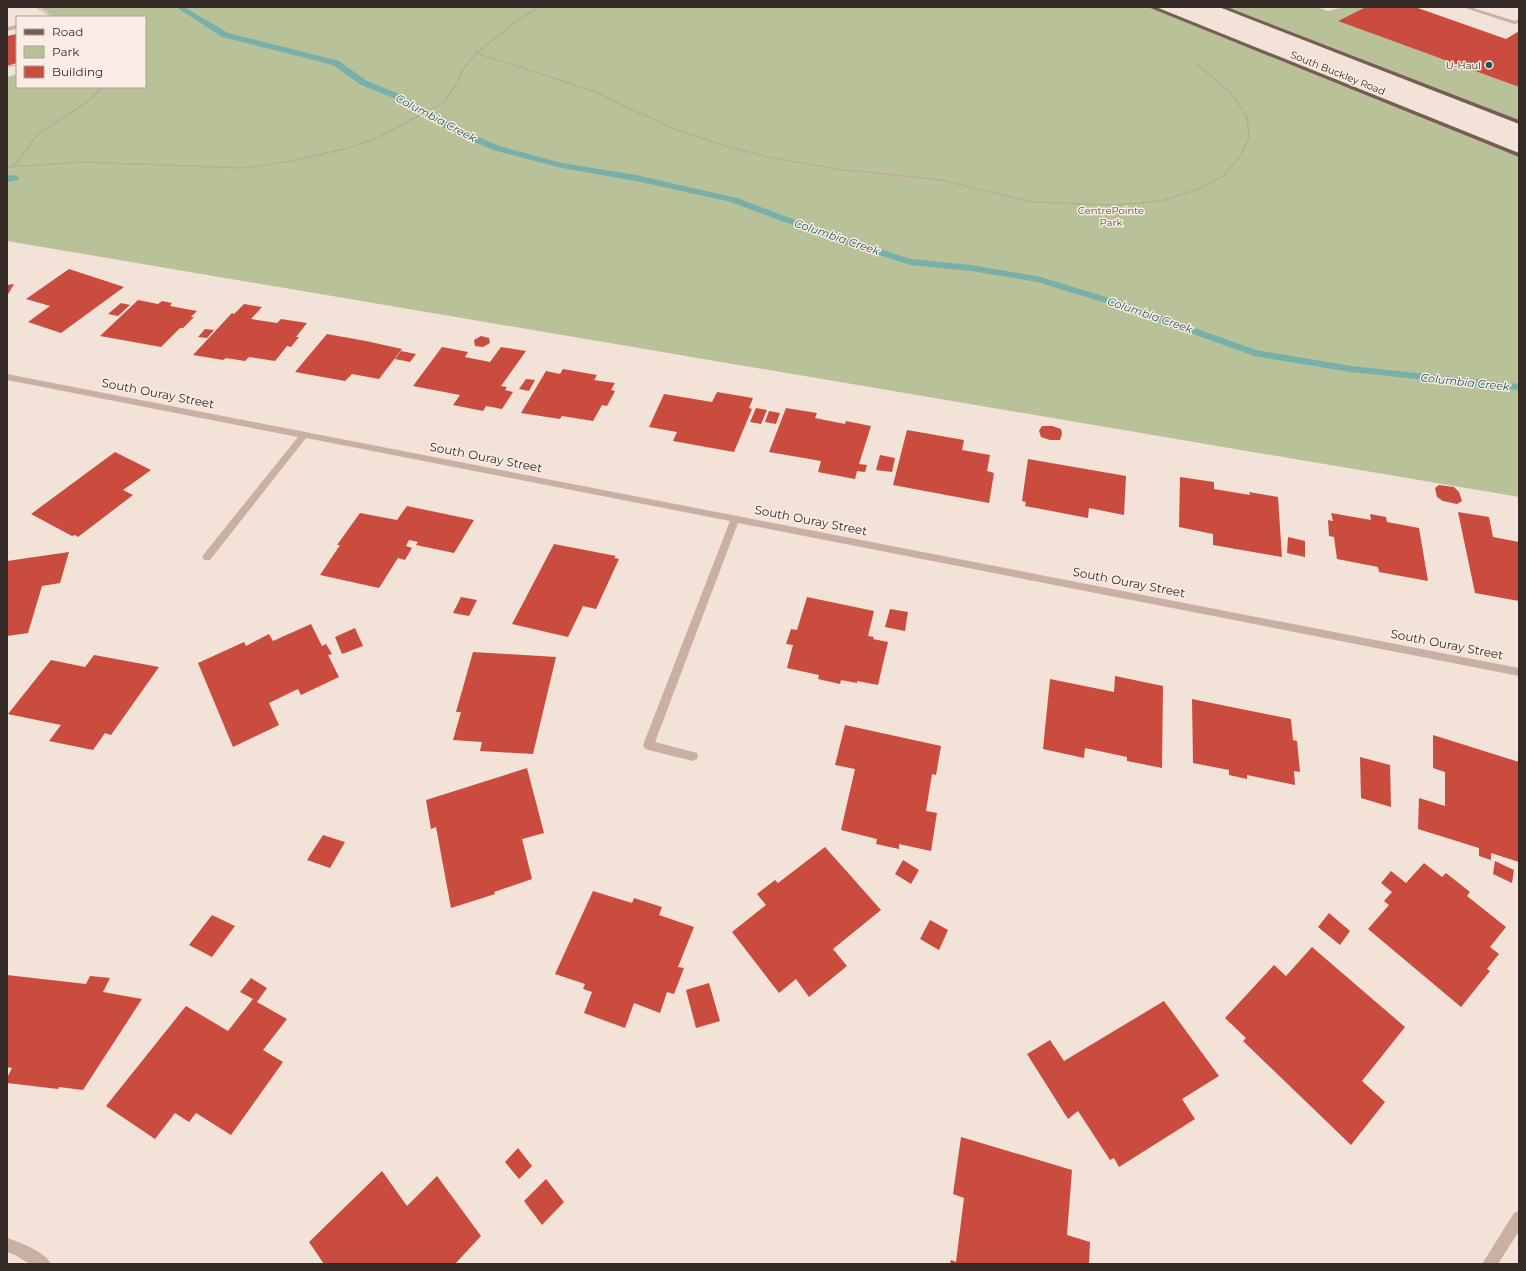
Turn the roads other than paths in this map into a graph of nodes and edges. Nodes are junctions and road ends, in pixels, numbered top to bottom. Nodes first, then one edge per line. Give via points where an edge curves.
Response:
1 (1151, 7) edge
2 (1222, 7) edge
3 (1465, 7) edge
4 (1519, 21) edge
5 (1519, 122) edge
6 (1519, 155) edge
7 (7, 377) edge
8 (304, 434) junction
9 (735, 519) junction
10 (207, 557) dead end
11 (1519, 672) edge
12 (693, 756) dead end
13 (1519, 1218) edge
14 (7, 1245) edge
15 (44, 1264) edge
16 (1489, 1264) edge

1 - 6 main road, South Buckley Road
2 - 5 main road, South Buckley Road
3 - 4 street via 1516,23
7 - 8 street, South Ouray Street
8 - 9 street, South Ouray Street
8 - 10 street
9 - 11 street, South Ouray Street
9 - 12 street via 648,745
13 - 16 street
14 - 15 street

